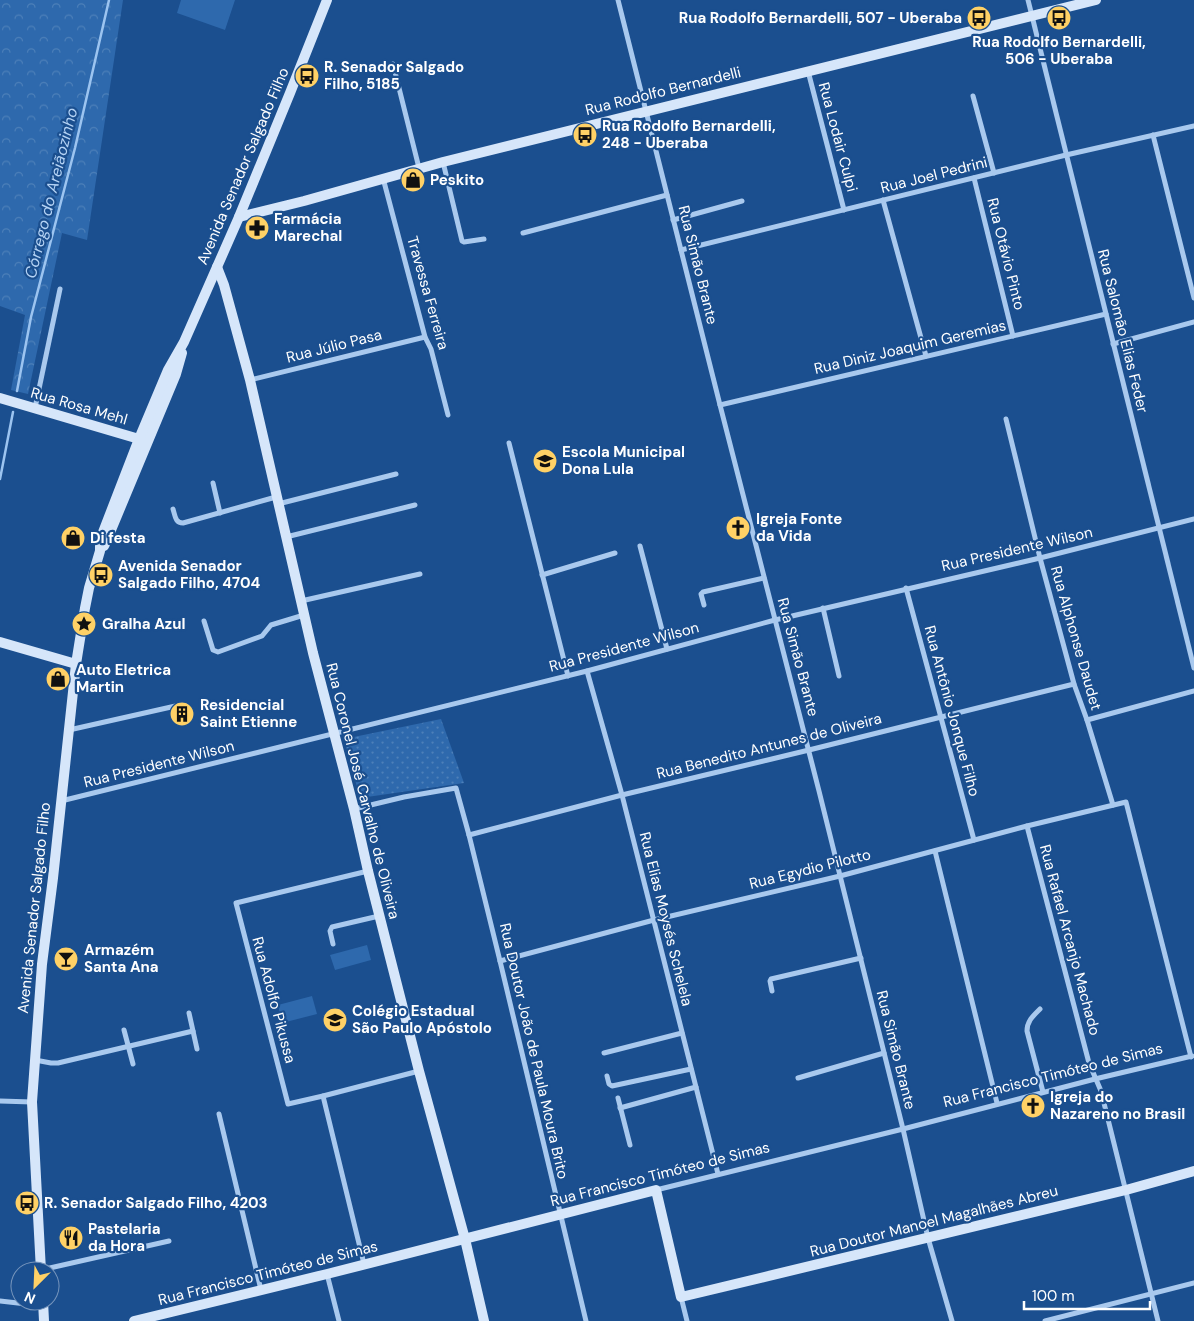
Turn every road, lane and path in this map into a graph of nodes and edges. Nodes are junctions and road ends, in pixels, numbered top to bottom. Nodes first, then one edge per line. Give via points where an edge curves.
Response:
1 (327, 0) edge
2 (618, 0) edge
3 (1028, 0) edge
4 (1096, 0) edge
5 (1032, 16) junction
6 (393, 64) dead end
7 (808, 71) junction
8 (974, 96) dead end
9 (646, 111) junction
10 (1194, 126) edge
11 (1153, 135) junction
12 (1066, 155) junction
13 (442, 162) junction
14 (419, 168) junction
15 (994, 173) junction
16 (383, 178) junction
17 (974, 178) junction
18 (667, 195) junction
19 (883, 200) junction
20 (742, 201) dead end
21 (844, 210) junction
22 (239, 217) junction
23 (674, 220) junction
24 (522, 233) dead end
25 (484, 239) dead end
26 (681, 250) junction
27 (217, 267) junction
28 (60, 289) dead end
29 (1194, 298) edge
30 (1106, 314) junction
31 (1194, 322) edge
32 (1013, 336) junction
33 (424, 337) junction
34 (1113, 344) junction
35 (926, 356) junction
36 (250, 380) junction
37 (0, 398) edge
38 (720, 405) junction
39 (35, 408) junction
40 (448, 415) dead end
41 (1006, 418) dead end
42 (143, 443) junction
43 (509, 443) dead end
44 (396, 474) dead end
45 (213, 483) dead end
46 (277, 501) junction
47 (415, 506) dead end
48 (173, 508) dead end
49 (220, 513) junction
50 (1194, 519) edge
51 (1159, 528) junction
52 (286, 537) junction
53 (640, 546) dead end
54 (615, 553) dead end
55 (1040, 558) junction
56 (420, 574) dead end
57 (542, 575) junction
58 (764, 578) junction
59 (906, 588) junction
60 (300, 601) junction
61 (704, 605) dead end
62 (823, 608) junction
63 (304, 615) junction
64 (775, 620) junction
65 (204, 621) dead end
66 (0, 642) edge
67 (667, 649) junction
68 (76, 664) junction
69 (1194, 668) edge
70 (588, 671) junction
71 (568, 676) junction
72 (839, 676) dead end
73 (1074, 684) junction
74 (1194, 691) edge
75 (180, 705) dead end
76 (940, 716) junction
77 (1087, 720) junction
78 (69, 730) junction
79 (334, 733) junction
80 (809, 750) junction
81 (622, 795) junction
82 (61, 801) junction
83 (1113, 805) junction
84 (354, 809) junction
85 (1027, 826) junction
86 (469, 835) junction
87 (974, 840) junction
88 (936, 851) junction
89 (368, 871) junction
90 (840, 876) junction
91 (379, 916) junction
92 (654, 920) junction
93 (333, 944) dead end
94 (861, 958) junction
95 (500, 961) junction
96 (772, 991) dead end
97 (1040, 1009) dead end
98 (188, 1013) dead end
99 (124, 1030) dead end
100 (193, 1031) junction
101 (682, 1033) junction
102 (128, 1046) junction
103 (198, 1049) dead end
104 (604, 1053) dead end
105 (884, 1053) junction
106 (1192, 1056) edge
107 (34, 1060) junction
108 (133, 1064) dead end
109 (691, 1069) junction
110 (418, 1071) junction
111 (607, 1076) dead end
112 (798, 1078) dead end
113 (1095, 1078) junction
114 (696, 1087) junction
115 (1043, 1092) junction
116 (323, 1096) junction
117 (618, 1098) dead end
118 (0, 1101) edge
119 (32, 1102) junction
120 (997, 1103) junction
121 (620, 1108) junction
122 (219, 1114) dead end
123 (903, 1129) junction
124 (630, 1145) dead end
125 (1194, 1171) edge
126 (718, 1174) junction
127 (656, 1190) junction
128 (1126, 1190) junction
129 (560, 1215) junction
130 (928, 1238) junction
131 (465, 1239) junction
132 (168, 1241) dead end
133 (40, 1261) edge
134 (364, 1265) junction
135 (60, 1267) edge
136 (327, 1274) junction
137 (1194, 1283) edge
138 (261, 1290) junction
139 (1151, 1294) junction
140 (681, 1297) junction
141 (134, 1321) edge
142 (339, 1321) edge
143 (484, 1321) edge
144 (586, 1321) edge
145 (687, 1321) edge
146 (952, 1321) edge
147 (1045, 1321) edge
148 (1158, 1321) edge

1 - 22 street, Avenida Senador Salgado Filho
2 - 9 street, Rua Simão Brante
3 - 5 street, Rua Salomão Elias Feder
4 - 5 street, Rua Rodolfo Bernardelli
5 - 7 street, Rua Rodolfo Bernardelli
5 - 12 street, Rua Salomão Elias Feder
6 - 14 street
7 - 9 street, Rua Rodolfo Bernardelli
7 - 21 street, Rua Lodair Culpi
8 - 15 street
9 - 13 street, Rua Rodolfo Bernardelli
9 - 18 street, Rua Simão Brante
10 - 11 street, Rua Joel Pedrini
11 - 12 street, Rua Joel Pedrini
11 - 29 street
12 - 15 street, Rua Joel Pedrini
12 - 30 street, Rua Salomão Elias Feder
13 - 14 street, Rua Rodolfo Bernardelli
13 - 25 street via 462,241
14 - 16 street, Rua Rodolfo Bernardelli
15 - 17 street, Rua Joel Pedrini
16 - 22 street, Rua Rodolfo Bernardelli
16 - 33 street, Travessa Ferreira
17 - 19 street, Rua Joel Pedrini
17 - 32 street, Rua Otávio Pinto
18 - 23 street, Rua Simão Brante
18 - 24 street
19 - 21 street, Rua Joel Pedrini
19 - 35 street
20 - 23 street
21 - 26 street, Rua Joel Pedrini
22 - 27 street, Avenida Senador Salgado Filho
23 - 26 street, Rua Simão Brante
26 - 38 street, Rua Simão Brante
27 - 36 street, Rua Coronel José Carvalho de Oliveira
27 - 42 street, Avenida Senador Salgado Filho via 168,370
28 - 39 street
30 - 32 street, Rua Diniz Joaquim Geremias
30 - 34 street, Rua Salomão Elias Feder
31 - 34 street
32 - 35 street, Rua Diniz Joaquim Geremias
33 - 36 street, Rua Júlio Pasa
33 - 40 street, Travessa Ferreira via 431,349
34 - 51 street, Rua Salomão Elias Feder
35 - 38 street, Rua Diniz Joaquim Geremias
36 - 46 street, Rua Coronel José Carvalho de Oliveira
37 - 39 street, Rua Rosa Mehl
38 - 58 street, Rua Simão Brante
39 - 42 street, Rua Rosa Mehl
41 - 55 street, Rua Alphonse Daudet
42 - 68 street, Avenida Senador Salgado Filho via 100,540
43 - 57 street
44 - 46 street
45 - 49 street
46 - 49 street
46 - 52 street, Rua Coronel José Carvalho de Oliveira
47 - 52 street
48 - 49 street via 180,523
50 - 51 street, Rua Presidente Wilson
51 - 55 street, Rua Presidente Wilson
51 - 69 street, Rua Salomão Elias Feder
52 - 60 street, Rua Coronel José Carvalho de Oliveira
53 - 67 street
54 - 57 street
55 - 59 street, Rua Presidente Wilson
55 - 73 street, Rua Alphonse Daudet
56 - 60 street
57 - 71 street
58 - 61 street via 702,592
58 - 64 street, Rua Simão Brante
59 - 62 street, Rua Presidente Wilson
59 - 76 street, Rua Antônio Jonque Filho
60 - 63 street, Rua Coronel José Carvalho de Oliveira
62 - 64 street, Rua Presidente Wilson
62 - 72 street
63 - 65 street via 271,625 262,636 218,652 213,650
63 - 79 street, Rua Coronel José Carvalho de Oliveira
64 - 67 street, Rua Presidente Wilson
64 - 80 street, Rua Simão Brante
66 - 68 street
67 - 70 street, Rua Presidente Wilson
68 - 78 street, Avenida Senador Salgado Filho
70 - 71 street, Rua Presidente Wilson
70 - 81 street, Rua Elias Moysés Schelela
71 - 79 street, Rua Presidente Wilson
73 - 76 street, Rua Benedito Antunes de Oliveira
73 - 77 street, Rua Alphonse Daudet
74 - 77 street
75 - 78 street
76 - 80 street, Rua Benedito Antunes de Oliveira
76 - 87 street, Rua Antônio Jonque Filho
77 - 83 street, Rua Alphonse Daudet
78 - 82 street, Avenida Senador Salgado Filho
79 - 82 street, Rua Presidente Wilson
79 - 84 street, Rua Coronel José Carvalho de Oliveira
80 - 81 street, Rua Benedito Antunes de Oliveira
80 - 90 street, Rua Simão Brante
81 - 86 street, Rua Benedito Antunes de Oliveira
81 - 92 street, Rua Elias Moysés Schelela
82 - 107 street, Avenida Senador Salgado Filho
83 - 85 street, Rua Egydio Pilotto
83 - 106 street, Rua Egydio Pilotto via 1126,802
84 - 86 street, Rua Doutor João de Paula Moura Brito via 456,788
84 - 89 street, Rua Coronel José Carvalho de Oliveira
85 - 87 street, Rua Egydio Pilotto
85 - 113 street, Rua Rafael Arcanjo Machado
86 - 95 street, Rua Doutor João de Paula Moura Brito
87 - 88 street, Rua Egydio Pilotto
88 - 90 street, Rua Egydio Pilotto
88 - 120 street
89 - 91 street, Rua Coronel José Carvalho de Oliveira
89 - 116 street, Rua Adolfo Pikussa via 236,904 288,1104
90 - 92 street, Rua Egydio Pilotto
90 - 94 street, Rua Simão Brante
91 - 93 street via 332,927
91 - 110 street, Rua Coronel José Carvalho de Oliveira
92 - 95 street, Rua Egydio Pilotto
92 - 101 street, Rua Elias Moysés Schelela
94 - 96 street via 771,979
94 - 105 street, Rua Simão Brante
95 - 129 street, Rua Doutor João de Paula Moura Brito
97 - 115 street via 1027,1024 1027,1031
98 - 100 street
99 - 102 street
100 - 102 street
100 - 103 street
101 - 104 street
101 - 109 street, Rua Elias Moysés Schelela
102 - 107 street via 58,1062
102 - 108 street
105 - 112 street
105 - 123 street, Rua Simão Brante
106 - 113 street, Rua Francisco Timóteo de Simas
107 - 119 street, Avenida Senador Salgado Filho
109 - 111 street via 612,1086
109 - 114 street, Rua Elias Moysés Schelela
110 - 116 street
110 - 131 street, Rua Coronel José Carvalho de Oliveira
113 - 115 street, Rua Francisco Timóteo de Simas
113 - 128 street, Rua Rafael Arcanjo Machado
114 - 121 street
114 - 126 street, Rua Elias Moysés Schelela
115 - 120 street, Rua Francisco Timóteo de Simas
116 - 134 street
117 - 121 street
118 - 119 street
119 - 133 street, Avenida Senador Salgado Filho
120 - 123 street, Rua Francisco Timóteo de Simas
121 - 124 street
122 - 138 street
123 - 126 street, Rua Francisco Timóteo de Simas
123 - 130 street, Rua Simão Brante
125 - 128 street, Rua Doutor Manoel Magalhães Abreu
126 - 127 street, Rua Francisco Timóteo de Simas
127 - 129 street, Rua Francisco Timóteo de Simas
127 - 140 street
128 - 130 street, Rua Doutor Manoel Magalhães Abreu
128 - 139 street, Rua Rafael Arcanjo Machado
129 - 131 street, Rua Francisco Timóteo de Simas
129 - 144 street, Rua Doutor João de Paula Moura Brito
130 - 140 street, Rua Doutor Manoel Magalhães Abreu
130 - 146 street, Rua Simão Brante
131 - 134 street, Rua Francisco Timóteo de Simas
131 - 143 street, Rua Coronel José Carvalho de Oliveira
132 - 135 street
134 - 136 street, Rua Francisco Timóteo de Simas
136 - 138 street, Rua Francisco Timóteo de Simas
136 - 142 street
137 - 139 street
138 - 141 street, Rua Francisco Timóteo de Simas
139 - 147 street
139 - 148 street, Rua Rafael Arcanjo Machado
140 - 145 street

